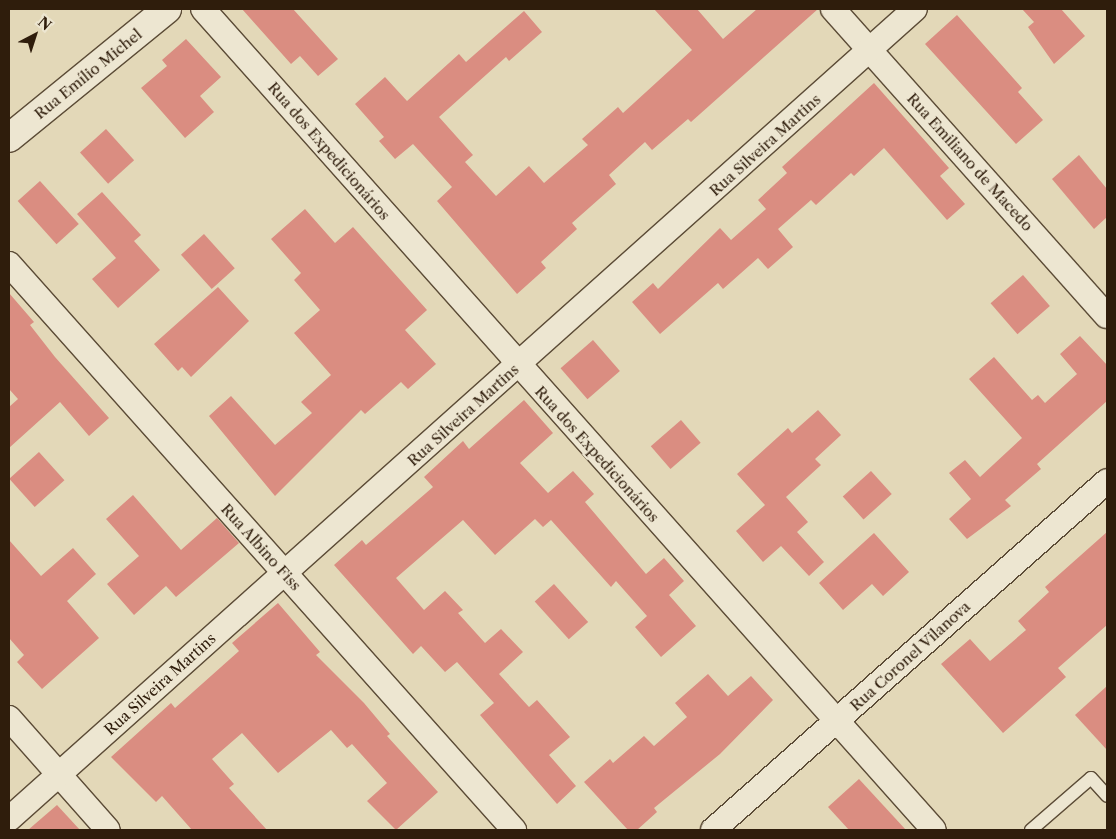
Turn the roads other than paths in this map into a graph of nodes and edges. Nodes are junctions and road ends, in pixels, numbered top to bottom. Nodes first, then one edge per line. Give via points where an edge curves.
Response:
1 (167, 9) edge
2 (203, 9) edge
3 (833, 9) edge
4 (915, 9) edge
5 (871, 51) junction
6 (9, 138) edge
7 (9, 264) edge
8 (1107, 316) edge
9 (518, 366) junction
10 (1107, 481) edge
11 (285, 573) junction
12 (9, 718) edge
13 (837, 721) junction
14 (59, 774) junction
15 (1107, 796) edge
16 (9, 819) edge
17 (108, 830) edge
18 (514, 830) edge
19 (713, 830) edge
20 (934, 830) edge
21 (1031, 830) edge

1 - 6 street, Rua Emílio Michel
2 - 9 street, Rua dos Expedicionários
3 - 5 street, Rua Emiliano de Macedo
4 - 5 street, Rua Silveira Martins
5 - 8 street, Rua Emiliano de Macedo
5 - 9 street, Rua Silveira Martins
7 - 11 street, Rua Albino Fiss
9 - 11 street, Rua Silveira Martins
9 - 13 street, Rua dos Expedicionários
10 - 13 street, Rua Coronel Vilanova
11 - 14 street, Rua Silveira Martins
11 - 18 street, Rua Albino Fiss
12 - 14 street
13 - 19 street, Rua Coronel Vilanova
13 - 20 street, Rua dos Expedicionários
14 - 16 street, Rua Silveira Martins
14 - 17 street
15 - 21 lane via 1090,778

